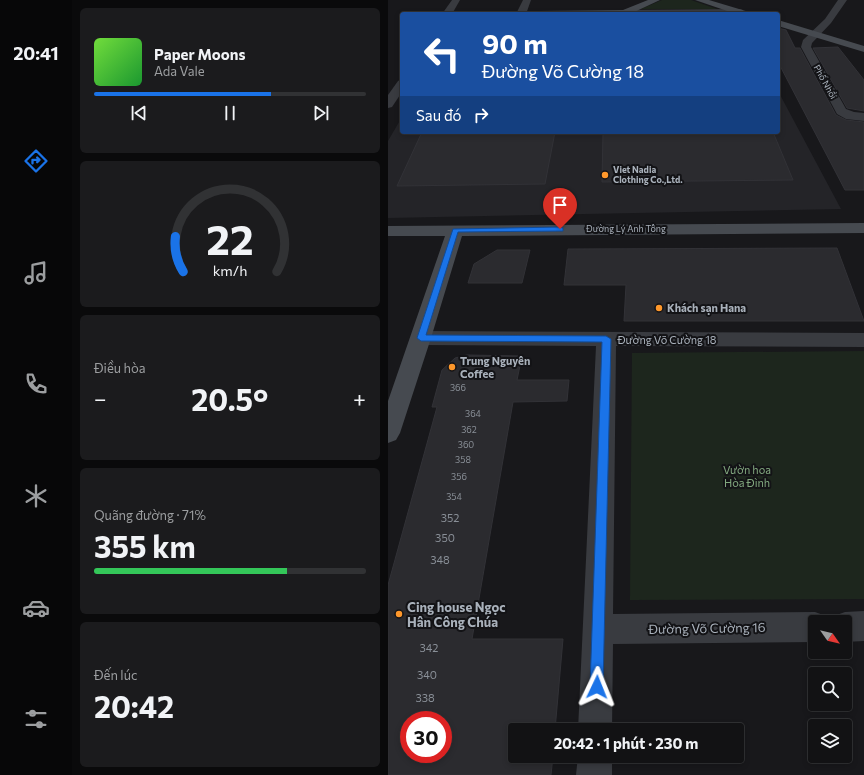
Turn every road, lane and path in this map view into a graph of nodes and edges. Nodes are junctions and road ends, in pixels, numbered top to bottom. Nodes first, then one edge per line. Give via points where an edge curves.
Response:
1 (456, 0) edge
2 (527, 0) edge
3 (656, 0) edge
4 (699, 0) edge
5 (843, 0) edge
6 (448, 12) edge
7 (522, 12) edge
8 (626, 12) edge
9 (740, 12) edge
10 (780, 24) edge
11 (816, 34) junction
12 (864, 49) edge
13 (400, 86) edge
14 (388, 104) edge
15 (864, 117) edge
16 (864, 228) edge
17 (455, 230) junction
18 (388, 231) edge
19 (421, 338) junction
20 (606, 339) junction
21 (864, 340) edge
22 (388, 433) edge
23 (852, 626) edge
24 (864, 626) edge
25 (808, 627) edge
26 (598, 629) junction
27 (595, 723) edge
28 (595, 763) edge
29 (594, 775) edge

1 - 6 street
2 - 7 street
3 - 8 street
4 - 9 street
5 - 11 street, Phố Nhồi
10 - 11 street
11 - 12 street
11 - 15 street, Phố Nhồi via 807,42 807,52 840,109 847,115
13 - 14 street
16 - 17 street, Đường Lý Anh Tông
17 - 18 street, Đường Lý Anh Tông
17 - 19 street
19 - 20 street, Đường Võ Cường 18
19 - 22 street
20 - 21 street, Đường Võ Cường 18
20 - 26 street
23 - 24 street
25 - 26 street, Đường Võ Cường 16
26 - 27 street
28 - 29 street

